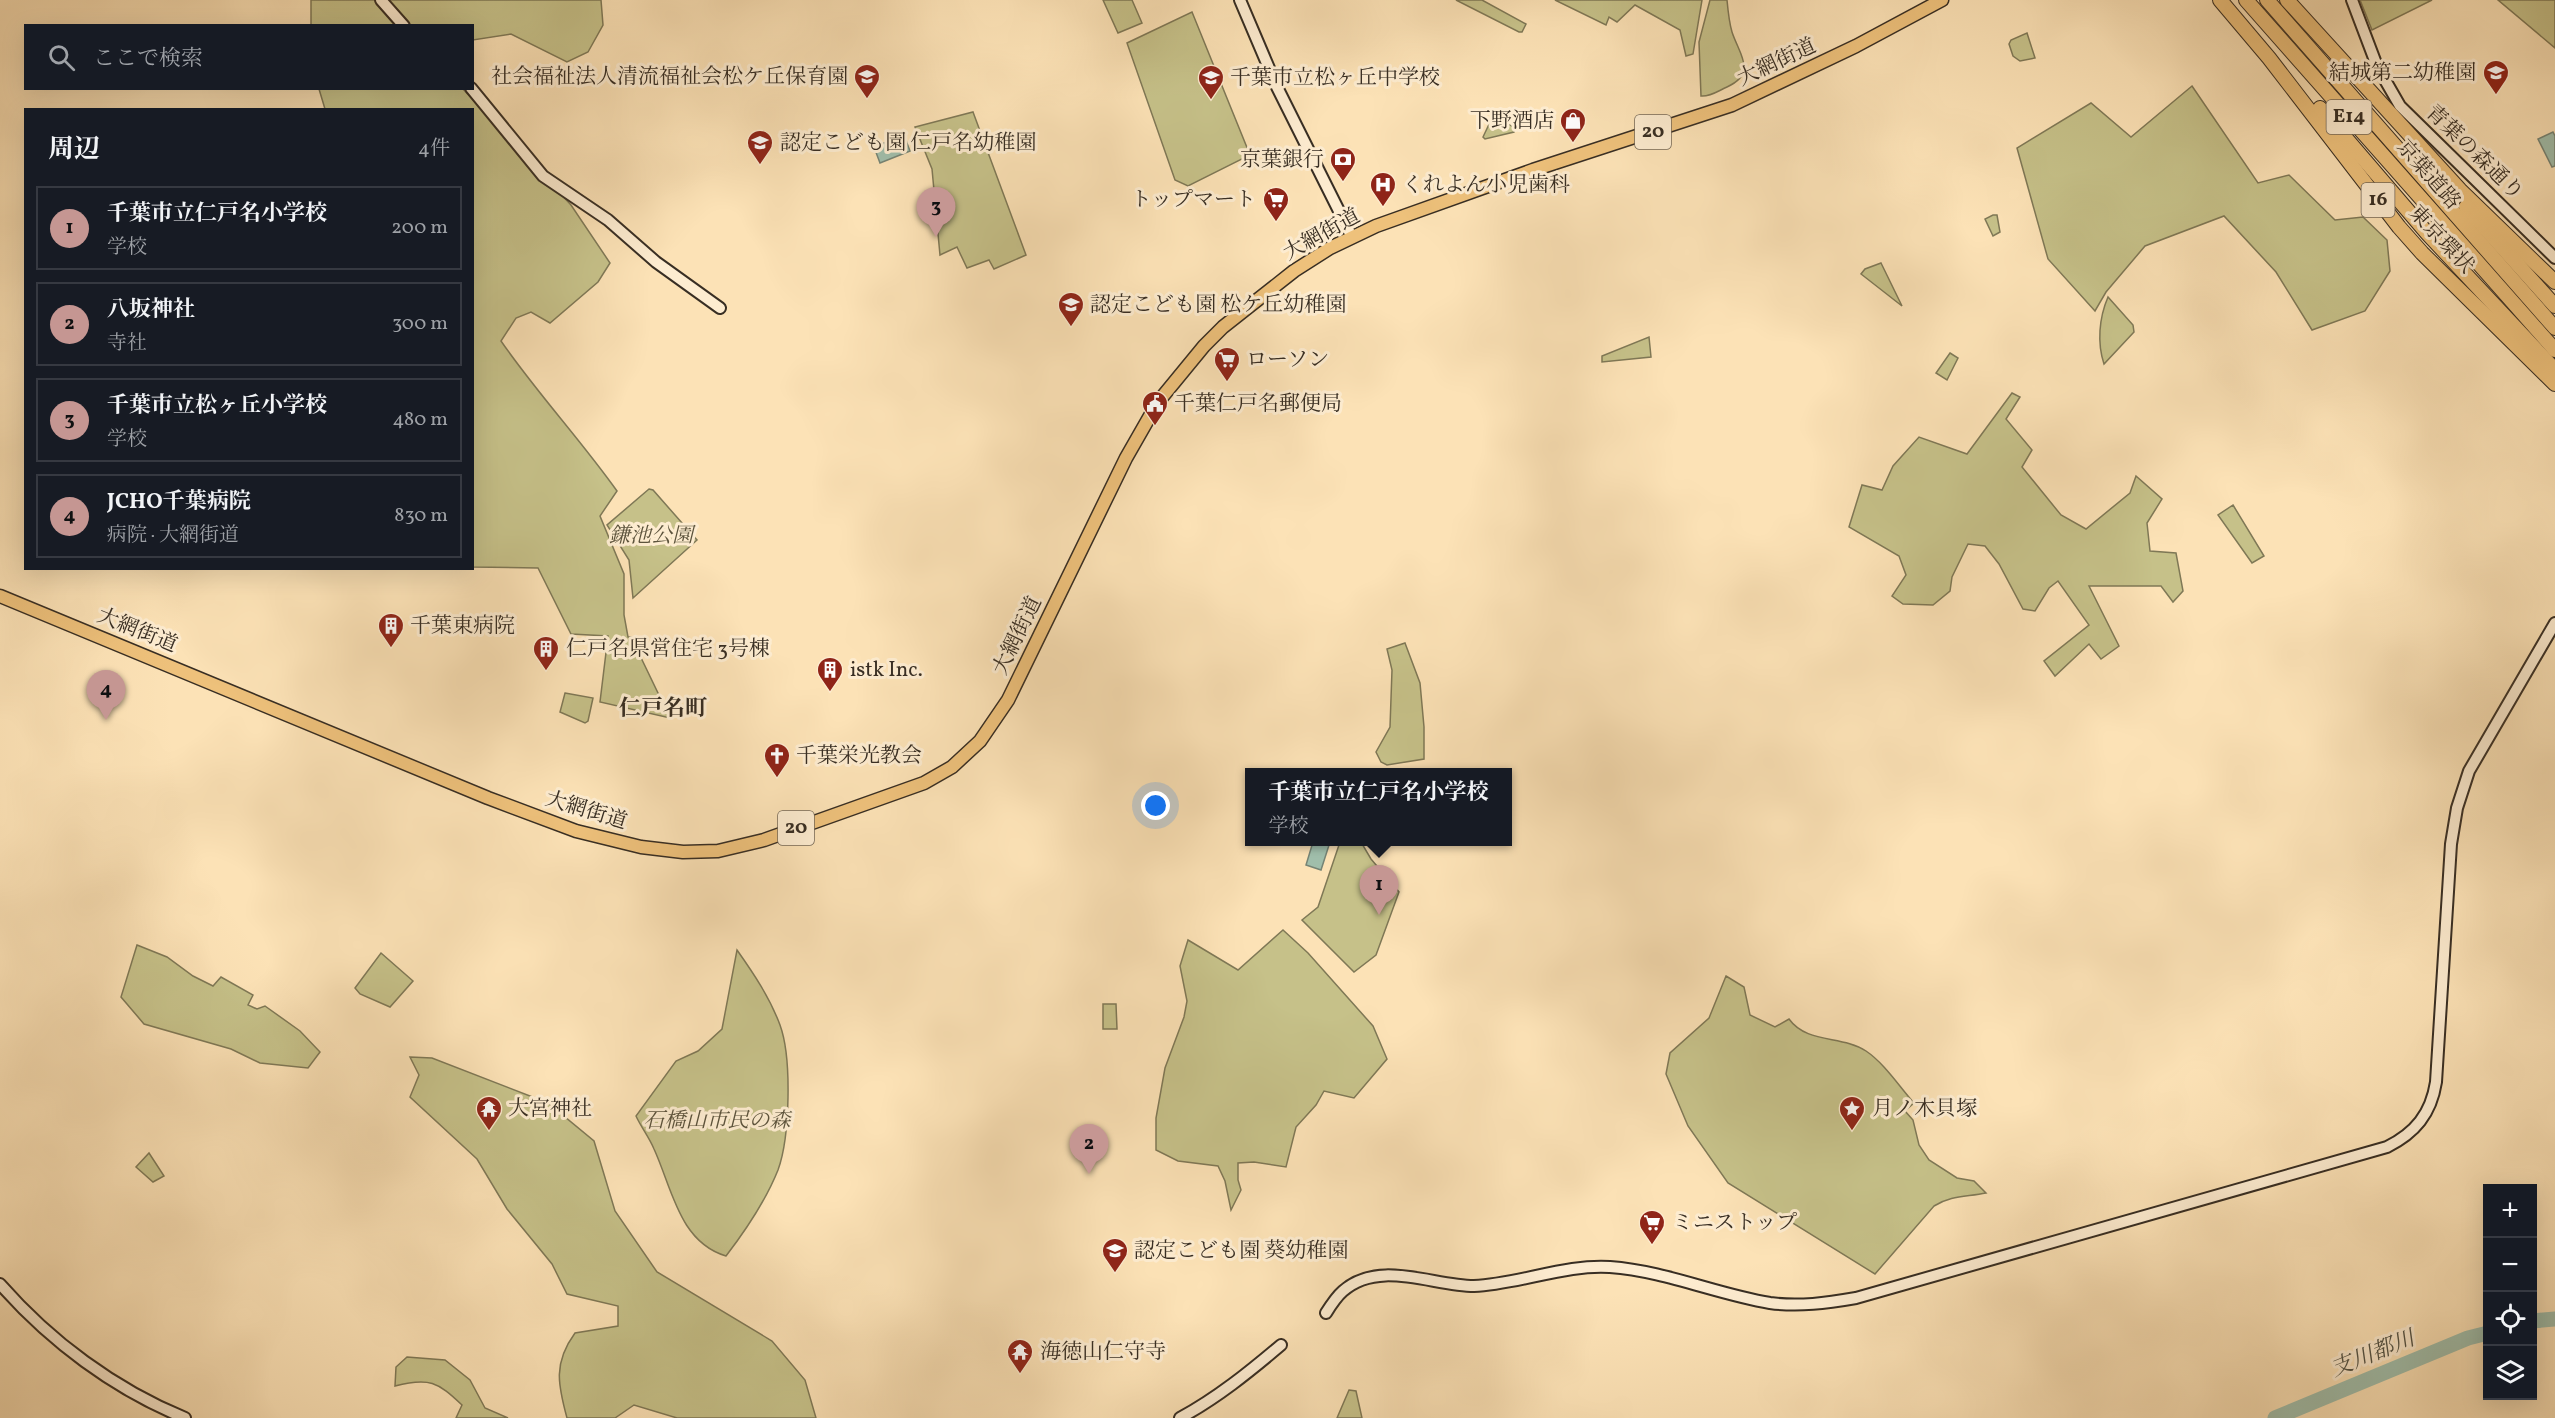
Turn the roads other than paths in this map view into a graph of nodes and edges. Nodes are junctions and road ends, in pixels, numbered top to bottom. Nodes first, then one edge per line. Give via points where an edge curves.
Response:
1 (381, 0) edge
2 (1240, 0) edge
3 (1942, 0) edge
4 (2246, 0) edge
5 (2267, 0) edge
6 (2287, 0) edge
7 (2352, 0) edge
8 (2223, 10) edge
9 (402, 24) edge
10 (2269, 58) junction
11 (473, 90) edge
12 (2417, 144) junction
13 (1352, 237) junction
14 (2555, 258) edge
15 (2555, 282) edge
16 (2555, 306) edge
17 (720, 308) dead end
18 (2555, 328) edge
19 (2555, 350) edge
20 (2555, 370) edge
21 (2555, 384) edge
22 (0, 596) edge
23 (2555, 623) edge
24 (0, 1284) edge
25 (1326, 1313) dead end
26 (1281, 1345) dead end
27 (185, 1418) edge
28 (1180, 1418) edge

1 - 9 street
2 - 13 street via 1277,87
3 - 13 main road, 大網街道 / 20 via 1732,105 1533,170
4 - 19 highway, 京葉道路 / E14
5 - 18 highway, 京葉道路 / E14
6 - 12 highway
7 - 14 street, 青葉の森通り via 2377,66 2400,106
8 - 10 highway, 東京環状 / 16
10 - 20 highway via 2284,67 2487,299
10 - 21 highway, 東京環状 / 16 via 2422,254
11 - 17 street via 543,176 608,220 656,262
12 - 15 highway
12 - 16 highway via 2421,156
13 - 22 main road, 大網街道 / 20 via 1311,260 1256,300 1204,346 1173,382 1126,458 1008,700 972,750 924,783 732,849 657,849 560,826
23 - 25 street via 2462,788 2451,844 2436,1082 2425,1116 2402,1140 1856,1298 1796,1305 1769,1302 1670,1277 1599,1267 1474,1286 1378,1276 1341,1292
24 - 27 street via 60,1343 133,1393
26 - 28 street via 1234,1384

